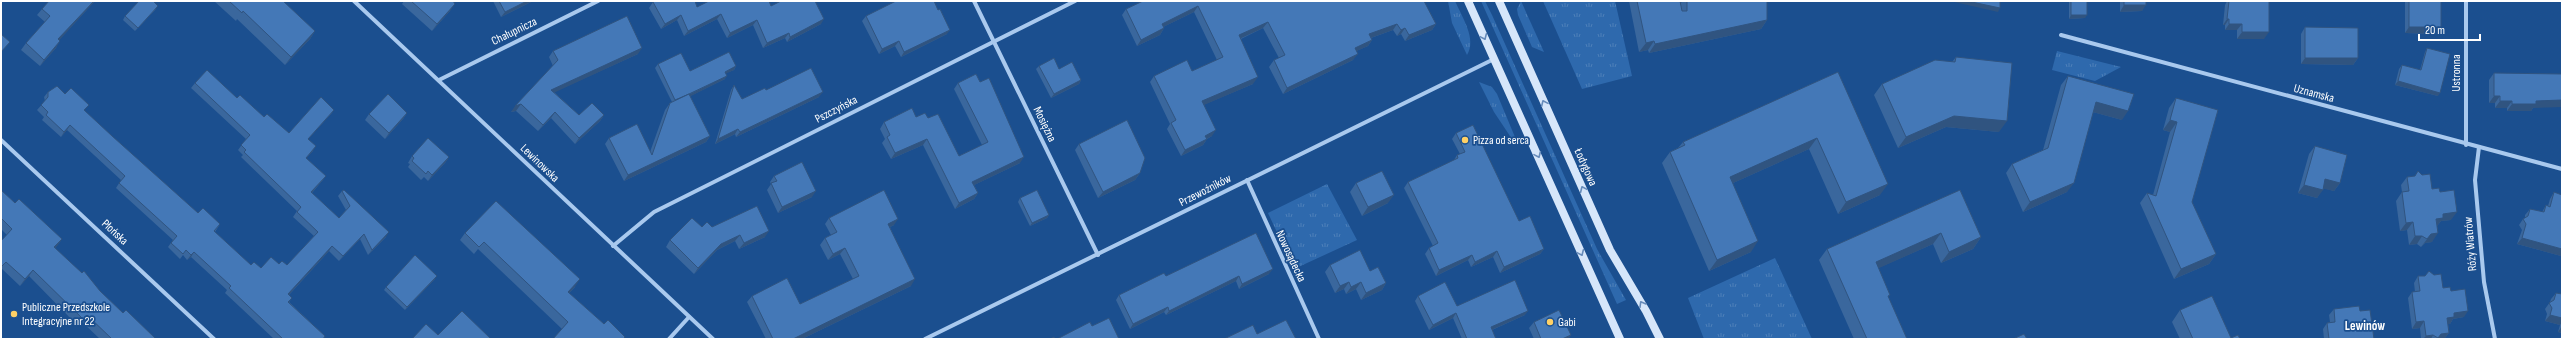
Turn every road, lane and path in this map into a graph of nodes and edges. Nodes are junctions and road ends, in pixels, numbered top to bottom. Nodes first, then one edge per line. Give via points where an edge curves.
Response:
1 (354, 1) edge
2 (598, 1) edge
3 (974, 1) edge
4 (1075, 1) edge
5 (1468, 1) edge
6 (1499, 1) edge
7 (2466, 1) edge
8 (2061, 35) dead end
9 (994, 42) junction
10 (1494, 59) junction
11 (439, 80) junction
12 (1, 140) edge
13 (2466, 145) junction
14 (2479, 147) junction
15 (2562, 169) edge
16 (1247, 180) junction
17 (613, 246) junction
18 (1098, 255) junction
19 (690, 317) junction
20 (214, 339) edge
21 (669, 339) edge
22 (713, 339) edge
23 (925, 339) edge
24 (1319, 339) edge
25 (1620, 339) edge
26 (1660, 339) edge
27 (2495, 339) edge

1 - 11 street, Lewinowska
2 - 11 street, Chałupnicza
3 - 9 street, Mosiężna
4 - 9 street, Pszczyńska
5 -> 10 main road
26 -> 6 main road, Łodygowa via 1610,250
7 - 13 street, Ustronna
8 - 13 street, Uznamska
9 - 17 street, Pszczyńska via 654,212
9 - 18 street, Mosiężna
10 - 16 street, Przewoźników
10 -> 25 main road
11 - 17 street, Lewinowska
12 - 20 street, Płońska
13 - 14 street, Uznamska
14 - 15 street, Uznamska
14 - 27 street, Róży Wiatrów via 2475,180 2484,282
16 - 18 street, Przewoźników
16 - 24 street, Nowosądecka
17 - 19 street, Lewinowska
18 - 23 street, Przewoźników
19 - 21 street
19 - 22 street, Lewinowska

